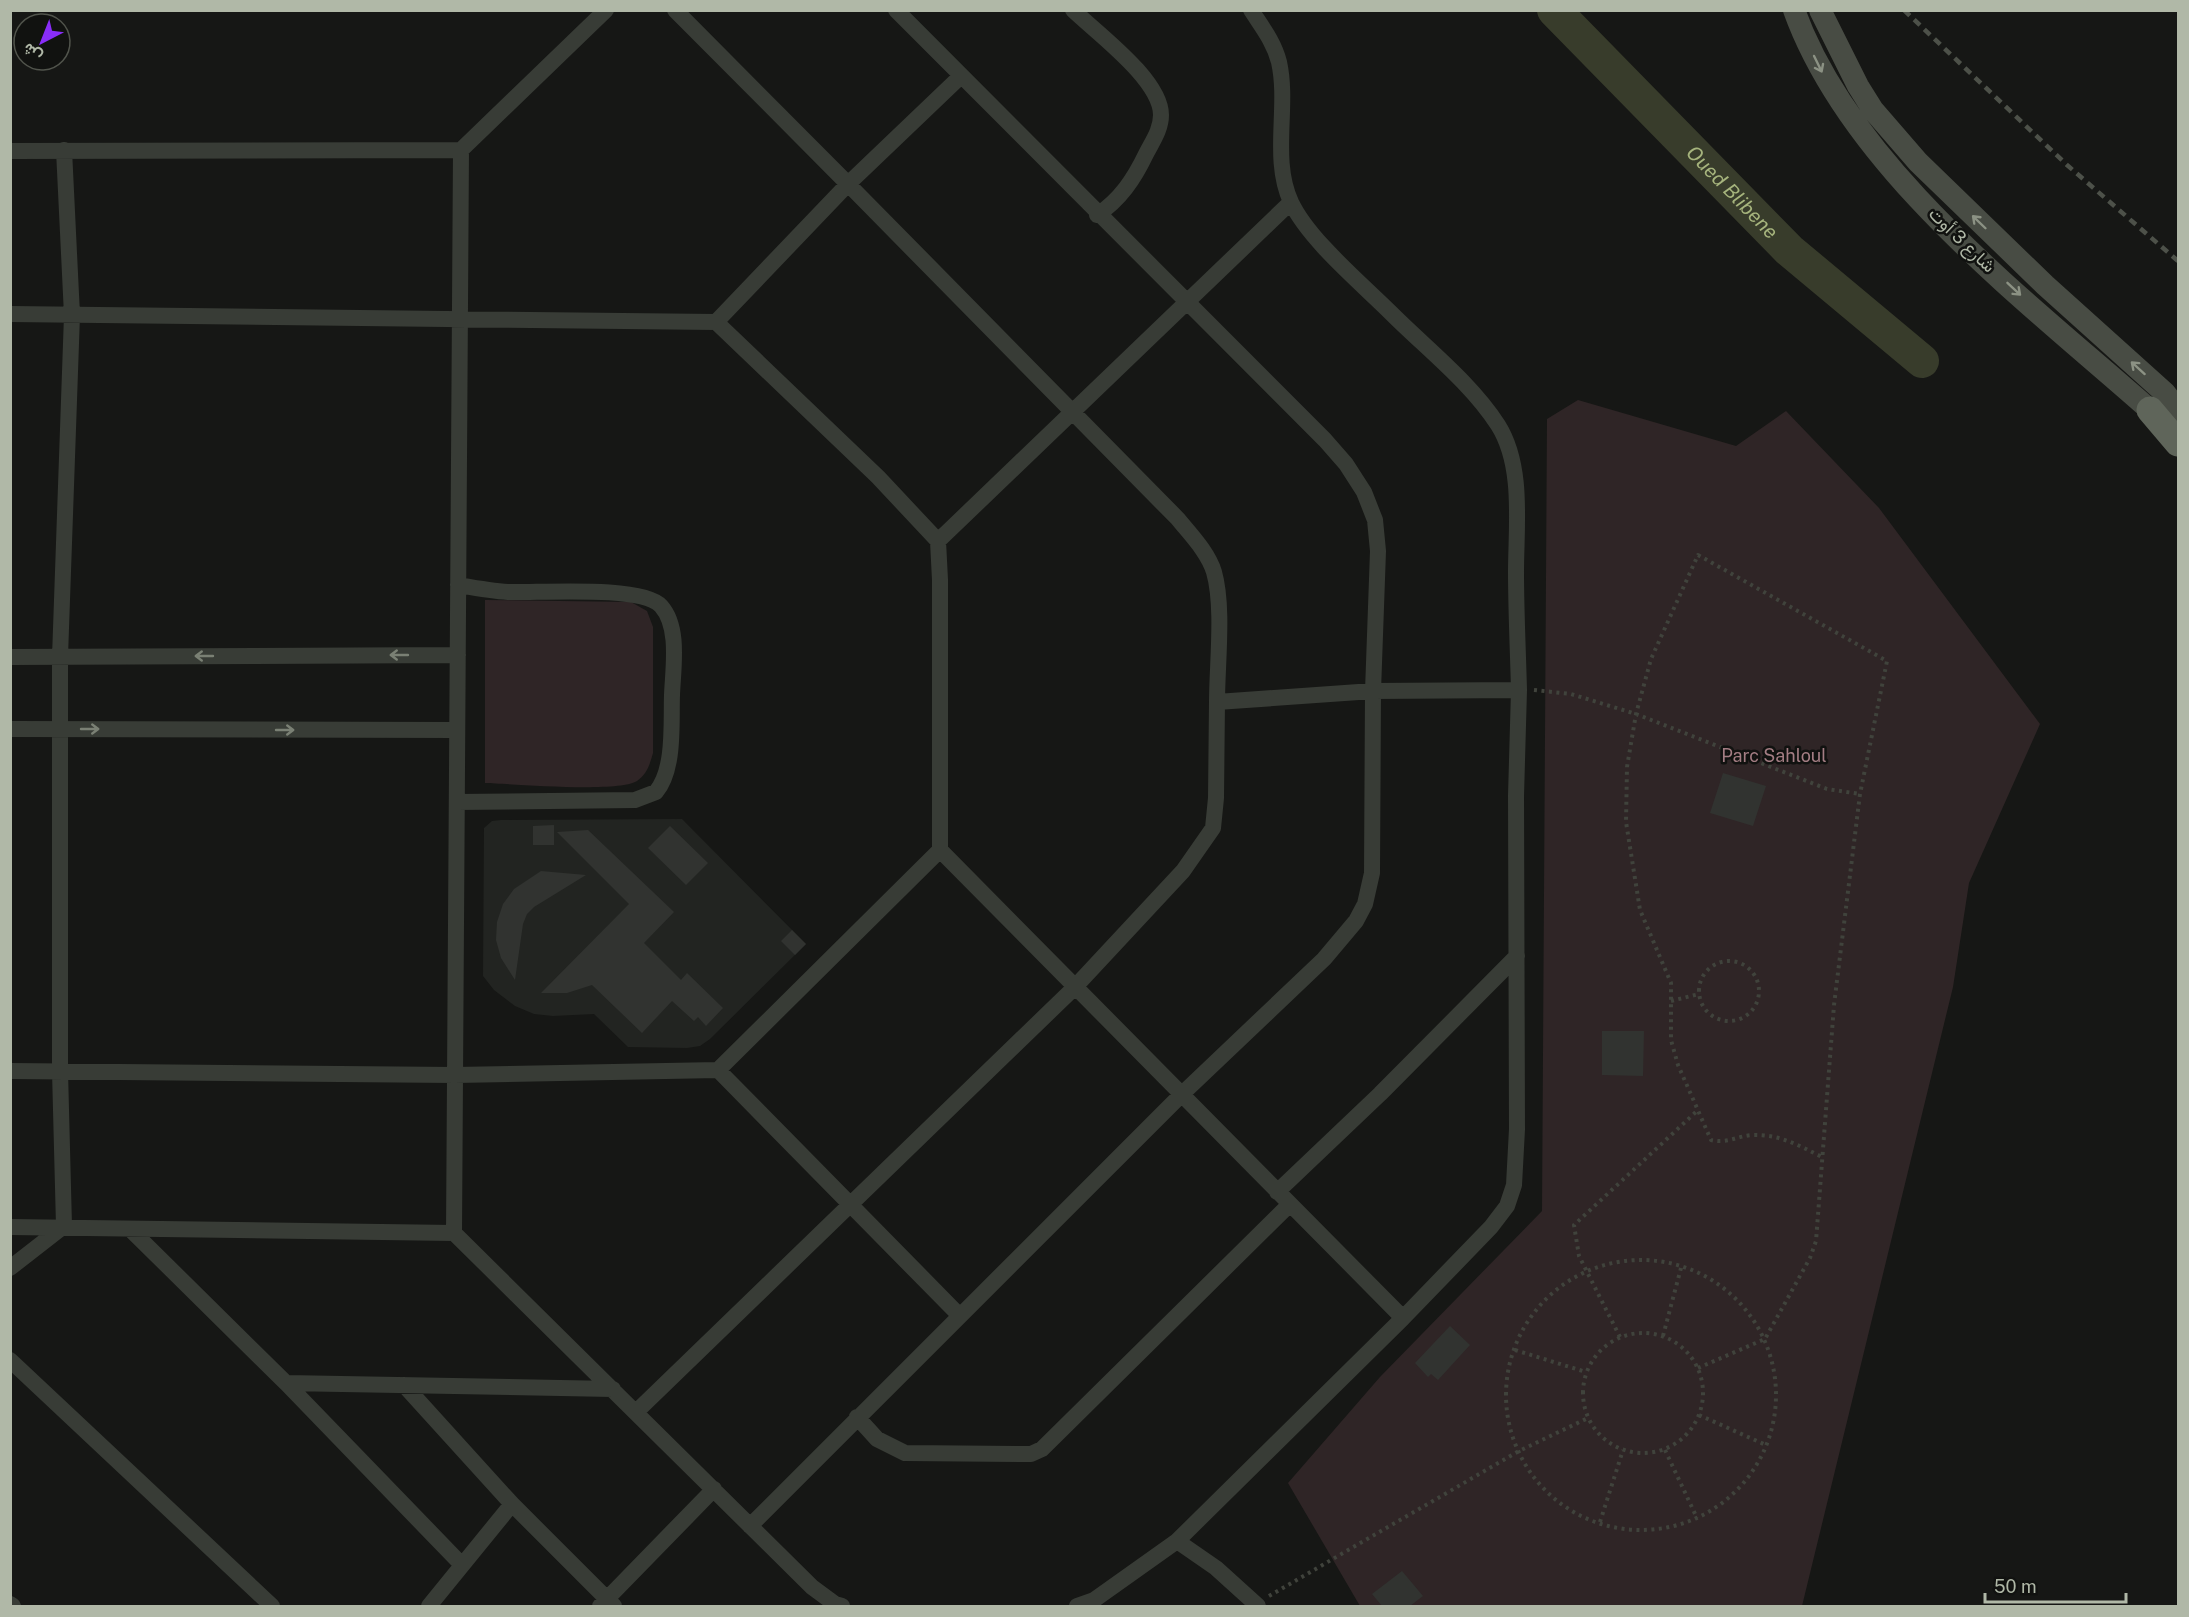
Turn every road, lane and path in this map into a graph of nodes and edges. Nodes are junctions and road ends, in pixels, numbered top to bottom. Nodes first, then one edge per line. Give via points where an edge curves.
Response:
1 (606, 10) edge
2 (675, 10) edge
3 (896, 10) edge
4 (1073, 10) edge
5 (1251, 10) edge
6 (1794, 10) edge
7 (1820, 10) edge
8 (961, 76) junction
9 (64, 150) junction
10 (461, 150) junction
11 (10, 151) edge
12 (848, 184) junction
13 (1291, 202) junction
14 (1097, 215) junction
15 (1186, 303) junction
16 (10, 314) edge
17 (72, 315) junction
18 (460, 319) junction
19 (716, 322) junction
20 (2150, 410) junction
21 (2178, 410) edge
22 (1073, 414) junction
23 (2178, 427) edge
24 (2178, 443) edge
25 (938, 541) junction
26 (458, 585) junction
27 (458, 655) junction
28 (10, 657) edge
29 (60, 657) junction
30 (1519, 690) junction
31 (1373, 691) junction
32 (1217, 702) junction
33 (1636, 714) junction
34 (10, 729) edge
35 (61, 729) junction
36 (457, 730) junction
37 (1860, 794) junction
38 (457, 802) junction
39 (940, 850) junction
40 (1517, 956) junction
41 (1074, 987) junction
42 (1699, 994) junction
43 (1671, 1001) junction
44 (718, 1070) junction
45 (10, 1071) edge
46 (60, 1071) junction
47 (455, 1075) junction
48 (1181, 1095) junction
49 (1697, 1111) junction
50 (1822, 1156) junction
51 (1277, 1192) junction
52 (850, 1202) junction
53 (1289, 1205) junction
54 (64, 1226) junction
55 (10, 1227) edge
56 (130, 1229) junction
57 (454, 1233) junction
58 (10, 1268) edge
59 (1681, 1268) junction
60 (1586, 1270) junction
61 (960, 1316) junction
62 (1402, 1318) junction
63 (1663, 1336) junction
64 (1620, 1338) junction
65 (1765, 1339) junction
66 (1515, 1350) junction
67 (10, 1360) edge
68 (1698, 1368) junction
69 (1586, 1372) junction
70 (286, 1383) junction
71 (404, 1385) junction
72 (613, 1389) junction
73 (636, 1412) junction
74 (1699, 1415) junction
75 (857, 1417) junction
76 (1588, 1418) junction
77 (1766, 1445) junction
78 (1665, 1449) junction
79 (1623, 1450) junction
80 (1519, 1451) junction
81 (714, 1489) junction
82 (512, 1504) junction
83 (1697, 1518) junction
84 (1600, 1522) junction
85 (750, 1526) junction
86 (1177, 1541) junction
87 (462, 1565) junction
88 (1096, 1603) edge
89 (606, 1604) edge
90 (1257, 1605) edge
91 (272, 1606) edge
92 (429, 1606) edge
93 (842, 1606) edge
94 (1077, 1606) edge

1 - 10 street
2 - 12 street
3 - 8 street
4 - 14 street via 1153,88 1161,116 1156,136 1133,180 1111,206
5 - 13 street via 1269,36 1279,63 1284,179
6 -> 20 main road, شارع 3 أوت via 1821,72 1854,125 1894,171 1955,235
21 -> 7 main road via 2165,393 2045,285 1918,162 1873,110
8 - 12 street
8 - 14 street
9 - 10 street
9 - 11 street
9 - 17 street
10 - 18 street
12 - 19 street
12 - 22 street
13 - 15 street
13 - 30 street via 1344,266 1477,398 1499,427 1514,474 1519,514
14 - 15 street
15 - 22 street
15 - 31 street via 1325,440 1364,492 1375,520 1378,551
16 - 17 street
17 - 18 street
17 - 29 street
18 - 19 street
18 - 26 street
19 - 25 street via 878,477
20 - 23 main road, شارع 3 أوت
20 - 24 highway
22 - 25 street
22 - 32 street via 1178,519 1214,571 1218,597
25 - 39 street
26 - 27 street
26 - 38 street via 506,592 645,596 662,606 674,648 666,773 656,792 635,800
27 -> 29 street
27 - 36 street
28 - 29 street
29 - 35 street
30 - 31 street
30 - 33 path via 1552,690
30 - 40 street
31 - 32 street
31 - 48 street via 1372,873 1365,904 1324,959
32 - 41 street via 1213,828 1183,871
33 - 37 path via 1827,789
33 - 37 path via 1651,659 1698,555 1887,661
33 - 43 path via 1627,767 1626,822 1640,910 1671,983
34 - 35 street
35 -> 36 street
35 - 46 street
36 - 38 street
37 - 50 path via 1834,1005
38 - 47 street
39 - 41 street
39 - 44 street
40 - 51 street
40 - 62 street via 1514,1185 1507,1206 1491,1227
41 - 48 street
41 - 52 street
42 - 42 path via 1708,1013 1735,1021 1757,1004 1759,986 1741,963 1720,962 1703,974
42 - 43 path
43 - 49 path via 1671,1040
44 - 47 street
44 - 52 street
45 - 46 street
46 - 47 street
46 - 54 street
47 - 57 street
48 - 51 street
48 - 61 street
49 - 50 path via 1711,1140 1723,1143 1749,1135 1778,1135
49 - 60 path via 1574,1225 1579,1256
50 - 65 path via 1816,1240
51 - 53 street
52 - 61 street
52 - 73 street
53 - 62 street
53 - 75 street via 1042,1449 1032,1454 905,1453 877,1439
54 - 55 street
54 - 56 street
54 - 58 street
56 - 57 street
56 - 70 street
57 - 72 street
59 - 60 path via 1667,1262 1625,1261
59 - 63 path
59 - 65 path via 1708,1277 1741,1303
60 - 64 path
60 - 66 path via 1555,1288 1536,1307 1522,1327
61 - 75 street
62 - 86 street
63 - 64 path via 1641,1334
63 - 68 path via 1689,1355
64 - 69 path via 1594,1357
65 - 68 path
65 - 77 path via 1777,1384 1773,1431
66 - 69 path
66 - 80 path via 1504,1393
67 - 91 street
68 - 74 path via 1703,1392
69 - 76 path via 1583,1395
70 - 71 street
70 - 87 street
71 - 72 street
71 - 82 street
72 - 73 street
73 - 81 street
74 - 77 path
74 - 78 path via 1679,1442
75 - 85 street
76 - 79 path via 1609,1443
76 - 80 path
77 - 83 path via 1754,1473 1720,1507
78 - 79 path via 1637,1453
78 - 83 path
79 - 84 path
80 - 84 path via 1547,1492 1586,1519
80 - 90 path
81 - 85 street
81 - 89 street
82 - 87 street
82 - 89 street
83 - 84 path via 1678,1526 1632,1531
85 - 93 street via 812,1587
86 - 88 street
86 - 90 street via 1216,1568
87 - 92 street
88 - 94 street

